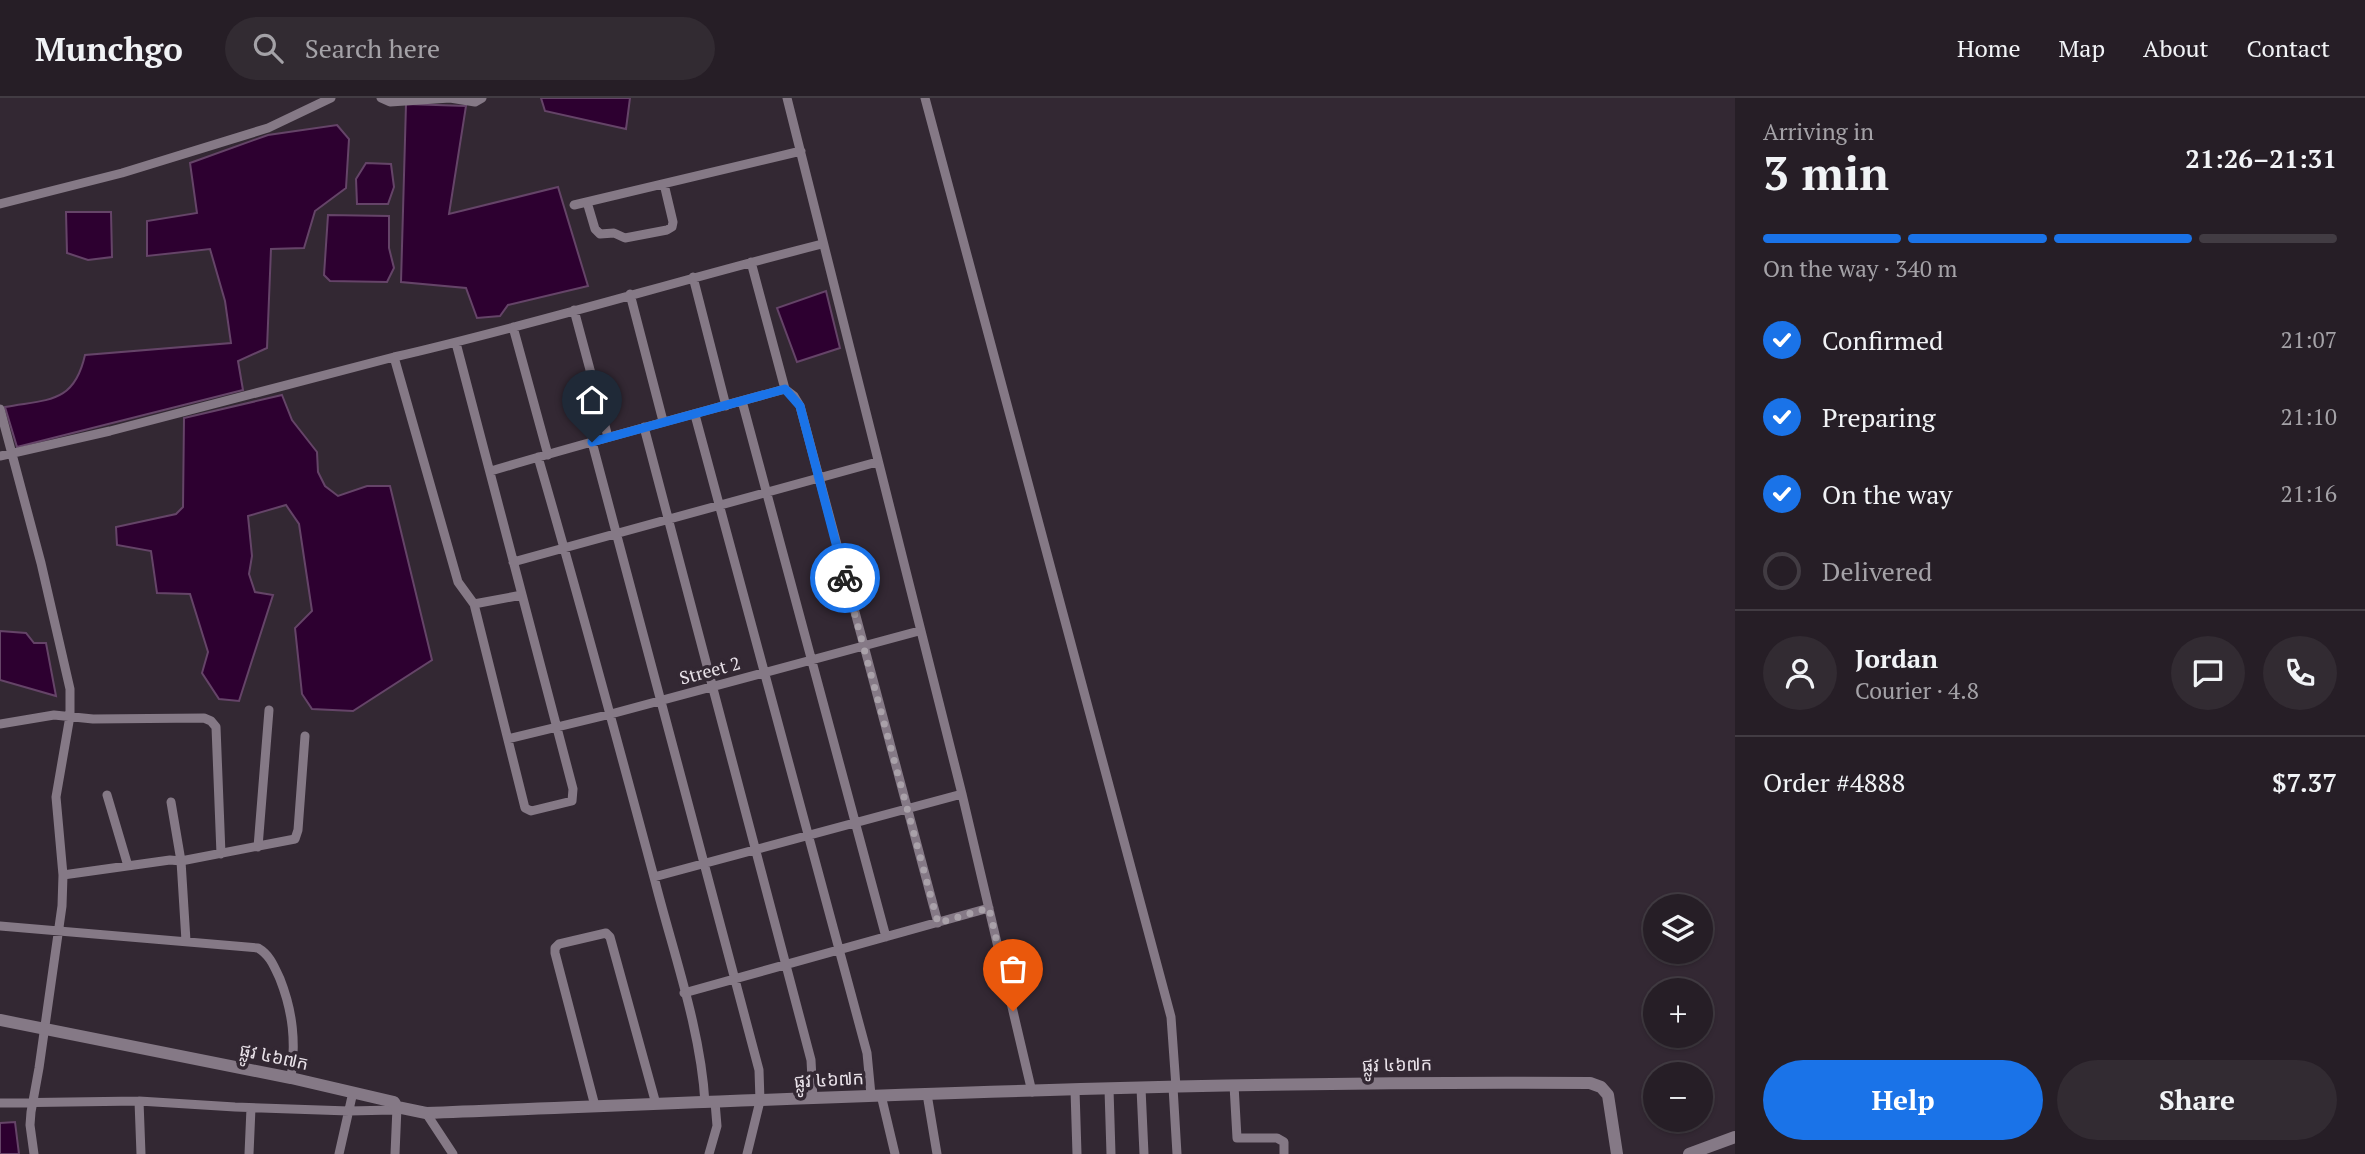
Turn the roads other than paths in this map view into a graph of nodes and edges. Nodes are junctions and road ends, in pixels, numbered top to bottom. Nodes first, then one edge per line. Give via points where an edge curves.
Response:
1 (331, 98) edge
2 (381, 98) edge
3 (482, 98) edge
4 (787, 98) edge
5 (925, 98) edge
6 (801, 151) junction
7 (664, 184) junction
8 (587, 202) junction
9 (0, 204) edge
10 (574, 205) dead end
11 (822, 244) junction
12 (751, 262) junction
13 (693, 277) junction
14 (630, 294) junction
15 (574, 310) junction
16 (513, 327) junction
17 (456, 343) junction
18 (394, 357) junction
19 (785, 389) junction
20 (742, 401) junction
21 (726, 406) junction
22 (1, 415) edge
23 (695, 415) junction
24 (663, 421) junction
25 (644, 427) junction
26 (608, 437) junction
27 (592, 442) junction
28 (11, 454) junction
29 (548, 454) junction
30 (0, 456) edge
31 (538, 457) junction
32 (877, 462) junction
33 (491, 471) junction
34 (818, 478) junction
35 (767, 492) junction
36 (719, 505) junction
37 (669, 519) junction
38 (616, 534) junction
39 (564, 548) junction
40 (513, 562) junction
41 (522, 595) junction
42 (474, 604) junction
43 (919, 631) junction
44 (864, 646) junction
45 (812, 660) junction
46 (764, 673) junction
47 (712, 687) junction
48 (661, 701) junction
49 (269, 710) dead end
50 (611, 714) junction
51 (70, 716) junction
52 (0, 724) edge
53 (557, 727) junction
54 (305, 736) dead end
55 (508, 739) junction
56 (961, 794) junction
57 (107, 795) dead end
58 (171, 802) dead end
59 (908, 808) junction
60 (856, 822) junction
61 (808, 835) junction
62 (258, 847) junction
63 (755, 849) junction
64 (221, 854) junction
65 (181, 861) junction
66 (704, 863) junction
67 (128, 866) junction
68 (63, 875) junction
69 (654, 877) junction
70 (989, 908) junction
71 (938, 923) junction
72 (0, 926) edge
73 (60, 932) junction
74 (886, 937) junction
75 (186, 941) junction
76 (839, 950) junction
77 (786, 965) junction
78 (735, 979) junction
79 (684, 993) junction
80 (0, 1020) edge
81 (45, 1028) junction
82 (291, 1078) junction
83 (1234, 1085) junction
84 (1174, 1087) junction
85 (1141, 1088) junction
86 (1109, 1089) junction
87 (1075, 1090) junction
88 (354, 1092) junction
89 (1032, 1092) junction
90 (927, 1094) junction
91 (876, 1095) junction
92 (813, 1099) junction
93 (139, 1101) junction
94 (760, 1101) junction
95 (33, 1102) junction
96 (710, 1102) junction
97 (0, 1103) edge
98 (656, 1104) junction
99 (595, 1106) junction
100 (397, 1107) junction
101 (251, 1108) junction
102 (349, 1111) junction
103 (426, 1113) junction
104 (1735, 1137) edge
105 (34, 1154) edge
106 (141, 1154) edge
107 (249, 1154) edge
108 (339, 1154) edge
109 (396, 1154) edge
110 (453, 1154) edge
111 (709, 1154) edge
112 (747, 1154) edge
113 (895, 1154) edge
114 (937, 1154) edge
115 (1077, 1154) edge
116 (1111, 1154) edge
117 (1144, 1154) edge
118 (1177, 1154) edge
119 (1284, 1154) edge
120 (1617, 1154) edge
121 (1689, 1154) edge

1 - 9 street via 268,128
2 - 3 street via 390,102 450,98 475,102
4 - 6 street
5 - 84 street via 1171,1017
6 - 7 street
6 - 11 street
7 - 8 street
7 - 8 street via 673,222 667,230 625,239 614,233 600,234
8 - 10 street
11 - 12 street
11 - 32 street
12 - 13 street
12 - 19 street
13 - 14 street
13 - 21 street
14 - 15 street
14 - 24 street
15 - 16 street
15 - 26 street
16 - 17 street
16 - 29 street
17 - 18 street
17 - 33 street
18 - 28 street
18 - 42 street via 458,582
19 - 20 street
19 - 34 street via 800,406
20 - 21 street
20 - 35 street
21 - 23 street
22 - 28 street
23 - 24 street
23 - 36 street
24 - 25 street
25 - 26 street
25 - 37 street
26 - 27 street
27 - 29 street
27 - 38 street
28 - 30 street
28 - 51 street via 70,689
29 - 31 street
31 - 33 street
31 - 39 street
32 - 34 street
32 - 43 street
33 - 40 street
34 - 35 street
34 - 44 street
35 - 36 street
35 - 45 street
36 - 37 street
36 - 46 street
37 - 38 street
37 - 47 street
38 - 39 street
38 - 48 street
39 - 40 street
39 - 50 street
40 - 41 street
41 - 42 street
41 - 53 street
42 - 55 street
43 - 44 street, Street 2
43 - 56 street
44 - 45 street, Street 2
44 - 59 street
45 - 46 street, Street 2
45 - 60 street
46 - 47 street, Street 2
46 - 61 street
47 - 48 street, Street 2
47 - 63 street
48 - 50 street, Street 2
48 - 66 street
49 - 62 street
50 - 53 street, Street 2
50 - 69 street
51 - 52 street
51 - 64 street via 211,721 216,727
51 - 68 street via 56,797
53 - 55 street, Street 2
53 - 55 street via 572,800 531,811 525,808
54 - 62 street via 297,836
56 - 59 street
56 - 70 street
57 - 67 street
58 - 65 street
59 - 60 street
59 - 71 street
60 - 61 street
60 - 74 street
61 - 63 street
61 - 76 street
62 - 64 street
63 - 66 street
63 - 77 street
64 - 65 street
65 - 67 street
65 - 75 street
66 - 69 street
66 - 78 street
67 - 68 street
68 - 73 street
69 - 79 street
70 - 71 street
70 - 89 street
71 - 74 street
72 - 73 street
73 - 75 street
73 - 81 street
74 - 76 street
75 - 82 street via 266,952 289,1004 295,1052
76 - 77 street
76 - 91 street
77 - 78 street
77 - 92 street via 811,1060
78 - 79 street
78 - 94 street via 759,1070
79 - 96 street
80 - 81 street, ផ្លូវ ៤៦៧ក
81 - 82 street, ផ្លូវ ៤៦៧ក
81 - 95 street
82 - 88 street, ផ្លូវ ៤៦៧ក
83 - 84 street, ផ្លូវ ៤៦៧ក
83 - 119 street via 1237,1138 1277,1138 1284,1142
83 - 120 street, ផ្លូវ ៤៦៧ក via 1590,1083 1608,1095
84 - 85 street, ផ្លូវ ៤៦៧ក
84 - 118 street
85 - 86 street, ផ្លូវ ៤៦៧ក
85 - 117 street
86 - 87 street, ផ្លូវ ៤៦៧ក
86 - 116 street
87 - 89 street, ផ្លូវ ៤៦៧ក
87 - 115 street
88 - 100 street, ផ្លូវ ៤៦៧ក via 394,1102
88 - 102 street
89 - 90 street, ផ្លូវ ៤៦៧ក
90 - 91 street, ផ្លូវ ៤៦៧ក
90 - 114 street
91 - 92 street, ផ្លូវ ៤៦៧ក
91 - 113 street
92 - 94 street, ផ្លូវ ៤៦៧ក
93 - 95 street
93 - 101 street
93 - 106 street
94 - 96 street, ផ្លូវ ៤៦៧ក
94 - 112 street
95 - 97 street
95 - 105 street
96 - 98 street, ផ្លូវ ៤៦៧ក
96 - 111 street via 717,1126
98 - 99 street, ផ្លូវ ៤៦៧ក
98 - 99 street via 606,933 555,948
99 - 103 street, ផ្លូវ ៤៦៧ក
100 - 102 street
100 - 103 street, ផ្លូវ ៤៦៧ក
100 - 109 street
101 - 102 street
101 - 107 street
102 - 108 street
103 - 110 street
104 - 121 street

